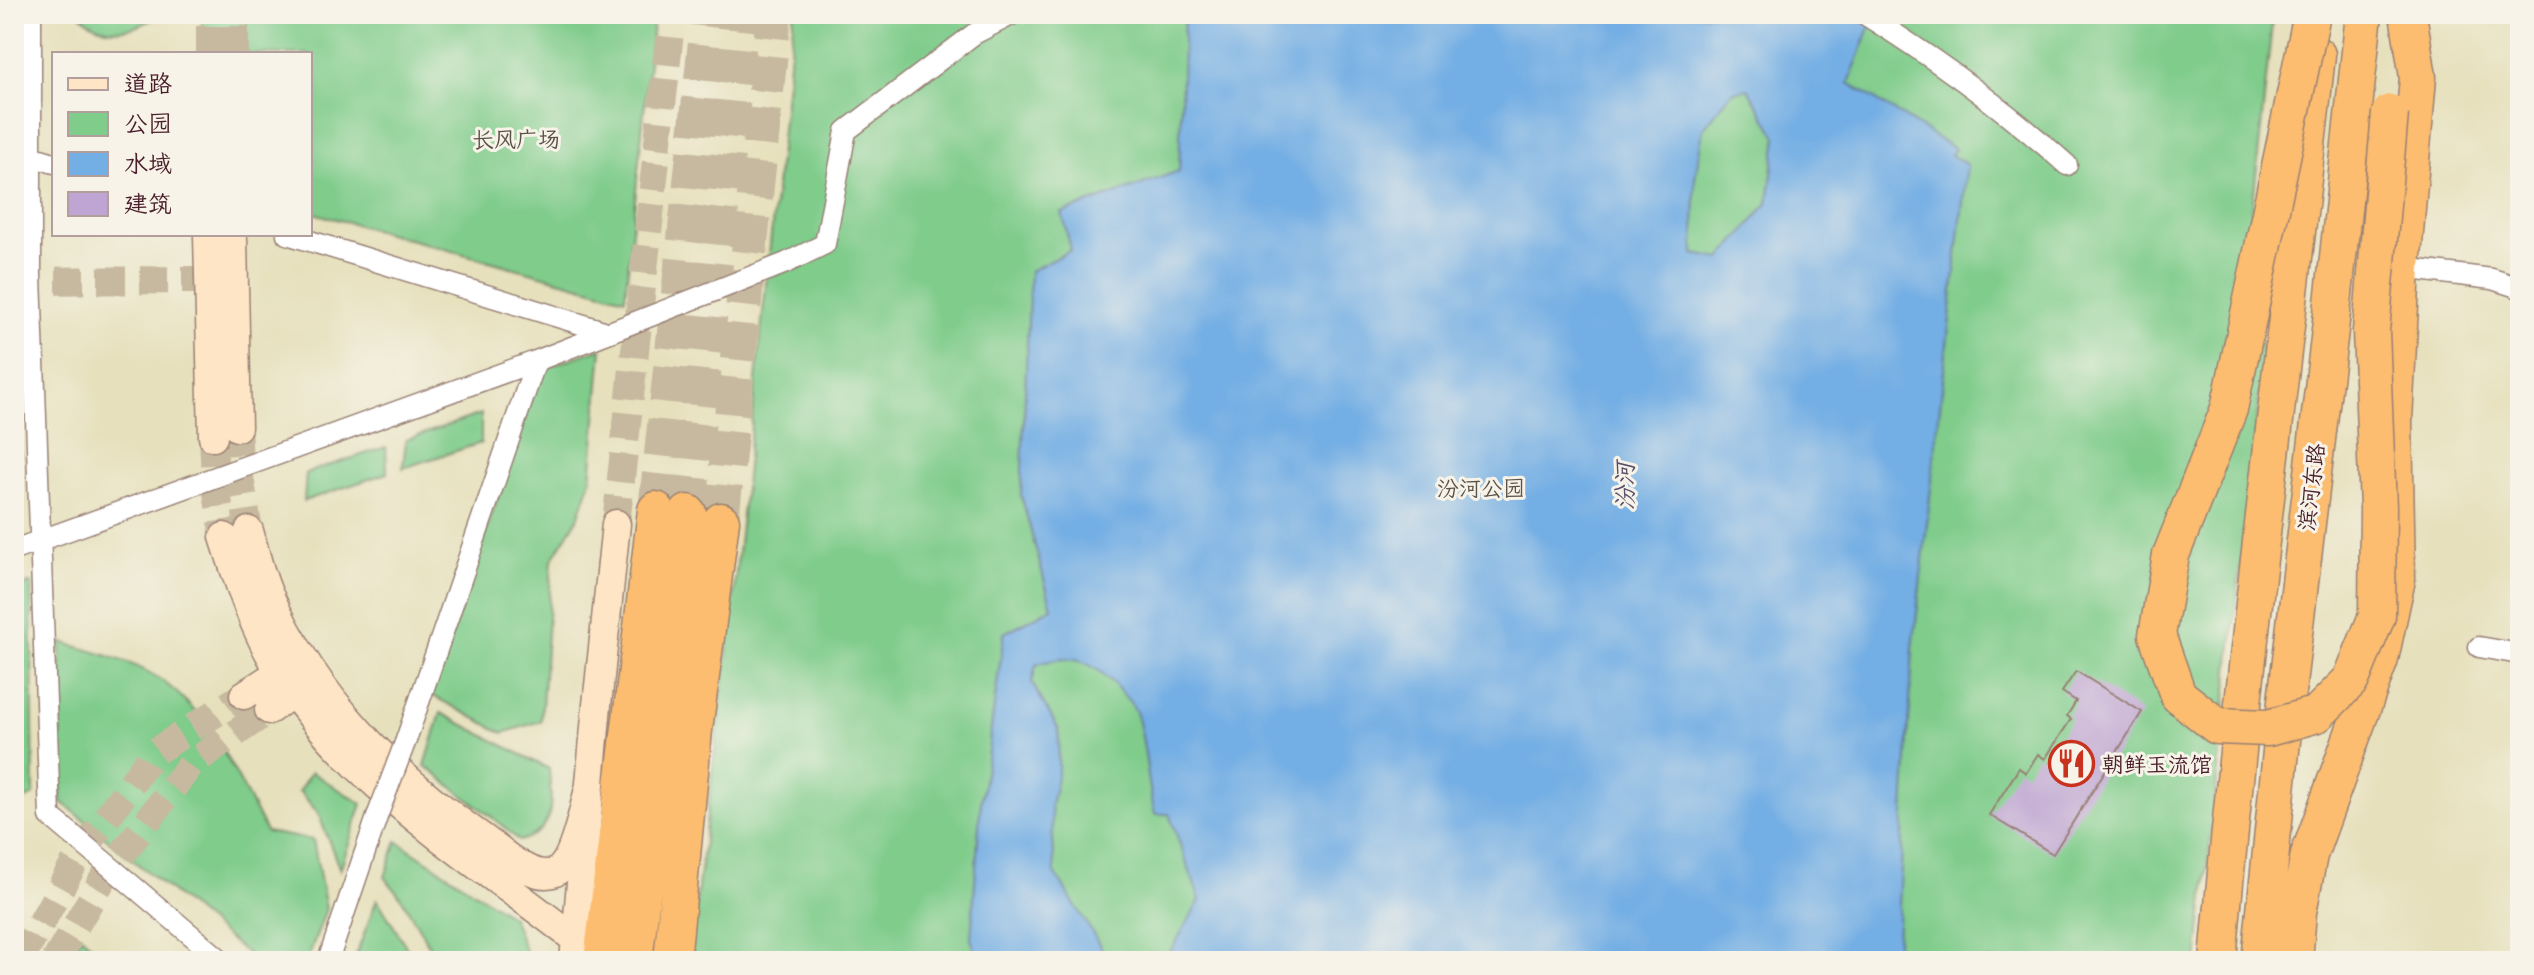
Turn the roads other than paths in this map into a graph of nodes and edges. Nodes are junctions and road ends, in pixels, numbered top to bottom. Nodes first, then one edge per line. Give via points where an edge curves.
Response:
1 (31, 14) edge
2 (1013, 14) edge
3 (1864, 14) edge
4 (2312, 14) edge
5 (2321, 14) edge
6 (2364, 14) edge
7 (2406, 14) edge
8 (31, 156) junction
9 (52, 162) edge
10 (2067, 165) dead end
11 (294, 236) edge
12 (220, 237) dead end
13 (2402, 268) junction
14 (23, 276) edge
15 (2520, 288) edge
16 (607, 332) junction
17 (536, 361) junction
18 (225, 432) tunnel mouth
19 (688, 515) junction
20 (616, 524) tunnel mouth
21 (236, 534) tunnel mouth
22 (42, 541) junction
23 (14, 550) edge
24 (2479, 647) dead end
25 (2520, 654) edge
26 (298, 675) junction
27 (244, 695) tunnel mouth
28 (269, 710) tunnel mouth
29 (590, 785) junction
30 (584, 954) edge
31 (222, 961) edge
32 (328, 961) edge
33 (634, 961) edge
34 (672, 961) edge
35 (2218, 961) edge
36 (2260, 961) edge
37 (2294, 961) edge

1 - 8 street
2 - 16 street via 974,34 846,131 825,244
3 - 10 street via 1958,75
4 - 7 highway, bridge via 2229,409 2171,555 2157,635 2178,695 2217,726 2268,728 2317,714 2351,680 2377,616 2371,331 2390,113
5 - 35 highway, 滨河东路
6 - 36 highway, 滨河东路
7 - 13 highway via 2418,77
8 - 9 street
8 - 14 street
11 - 16 street
12 - 18 street via 212,280
13 - 15 street via 2492,279
13 - 37 highway via 2394,420 2397,579 2380,659 2309,855
14 - 22 street
16 - 17 street
17 - 22 street
17 - 32 street, bridge
19 - 30 highway
19 - 33 highway
19 - 34 highway via 694,730
20 - 29 street
21 - 26 street via 268,593
22 - 23 street
22 - 31 street via 50,816
24 - 25 street
26 - 27 street
26 - 28 street
26 - 29 street via 396,771 530,871 553,873 566,864
26 - 30 street via 321,728 379,789 515,892
29 - 30 street

